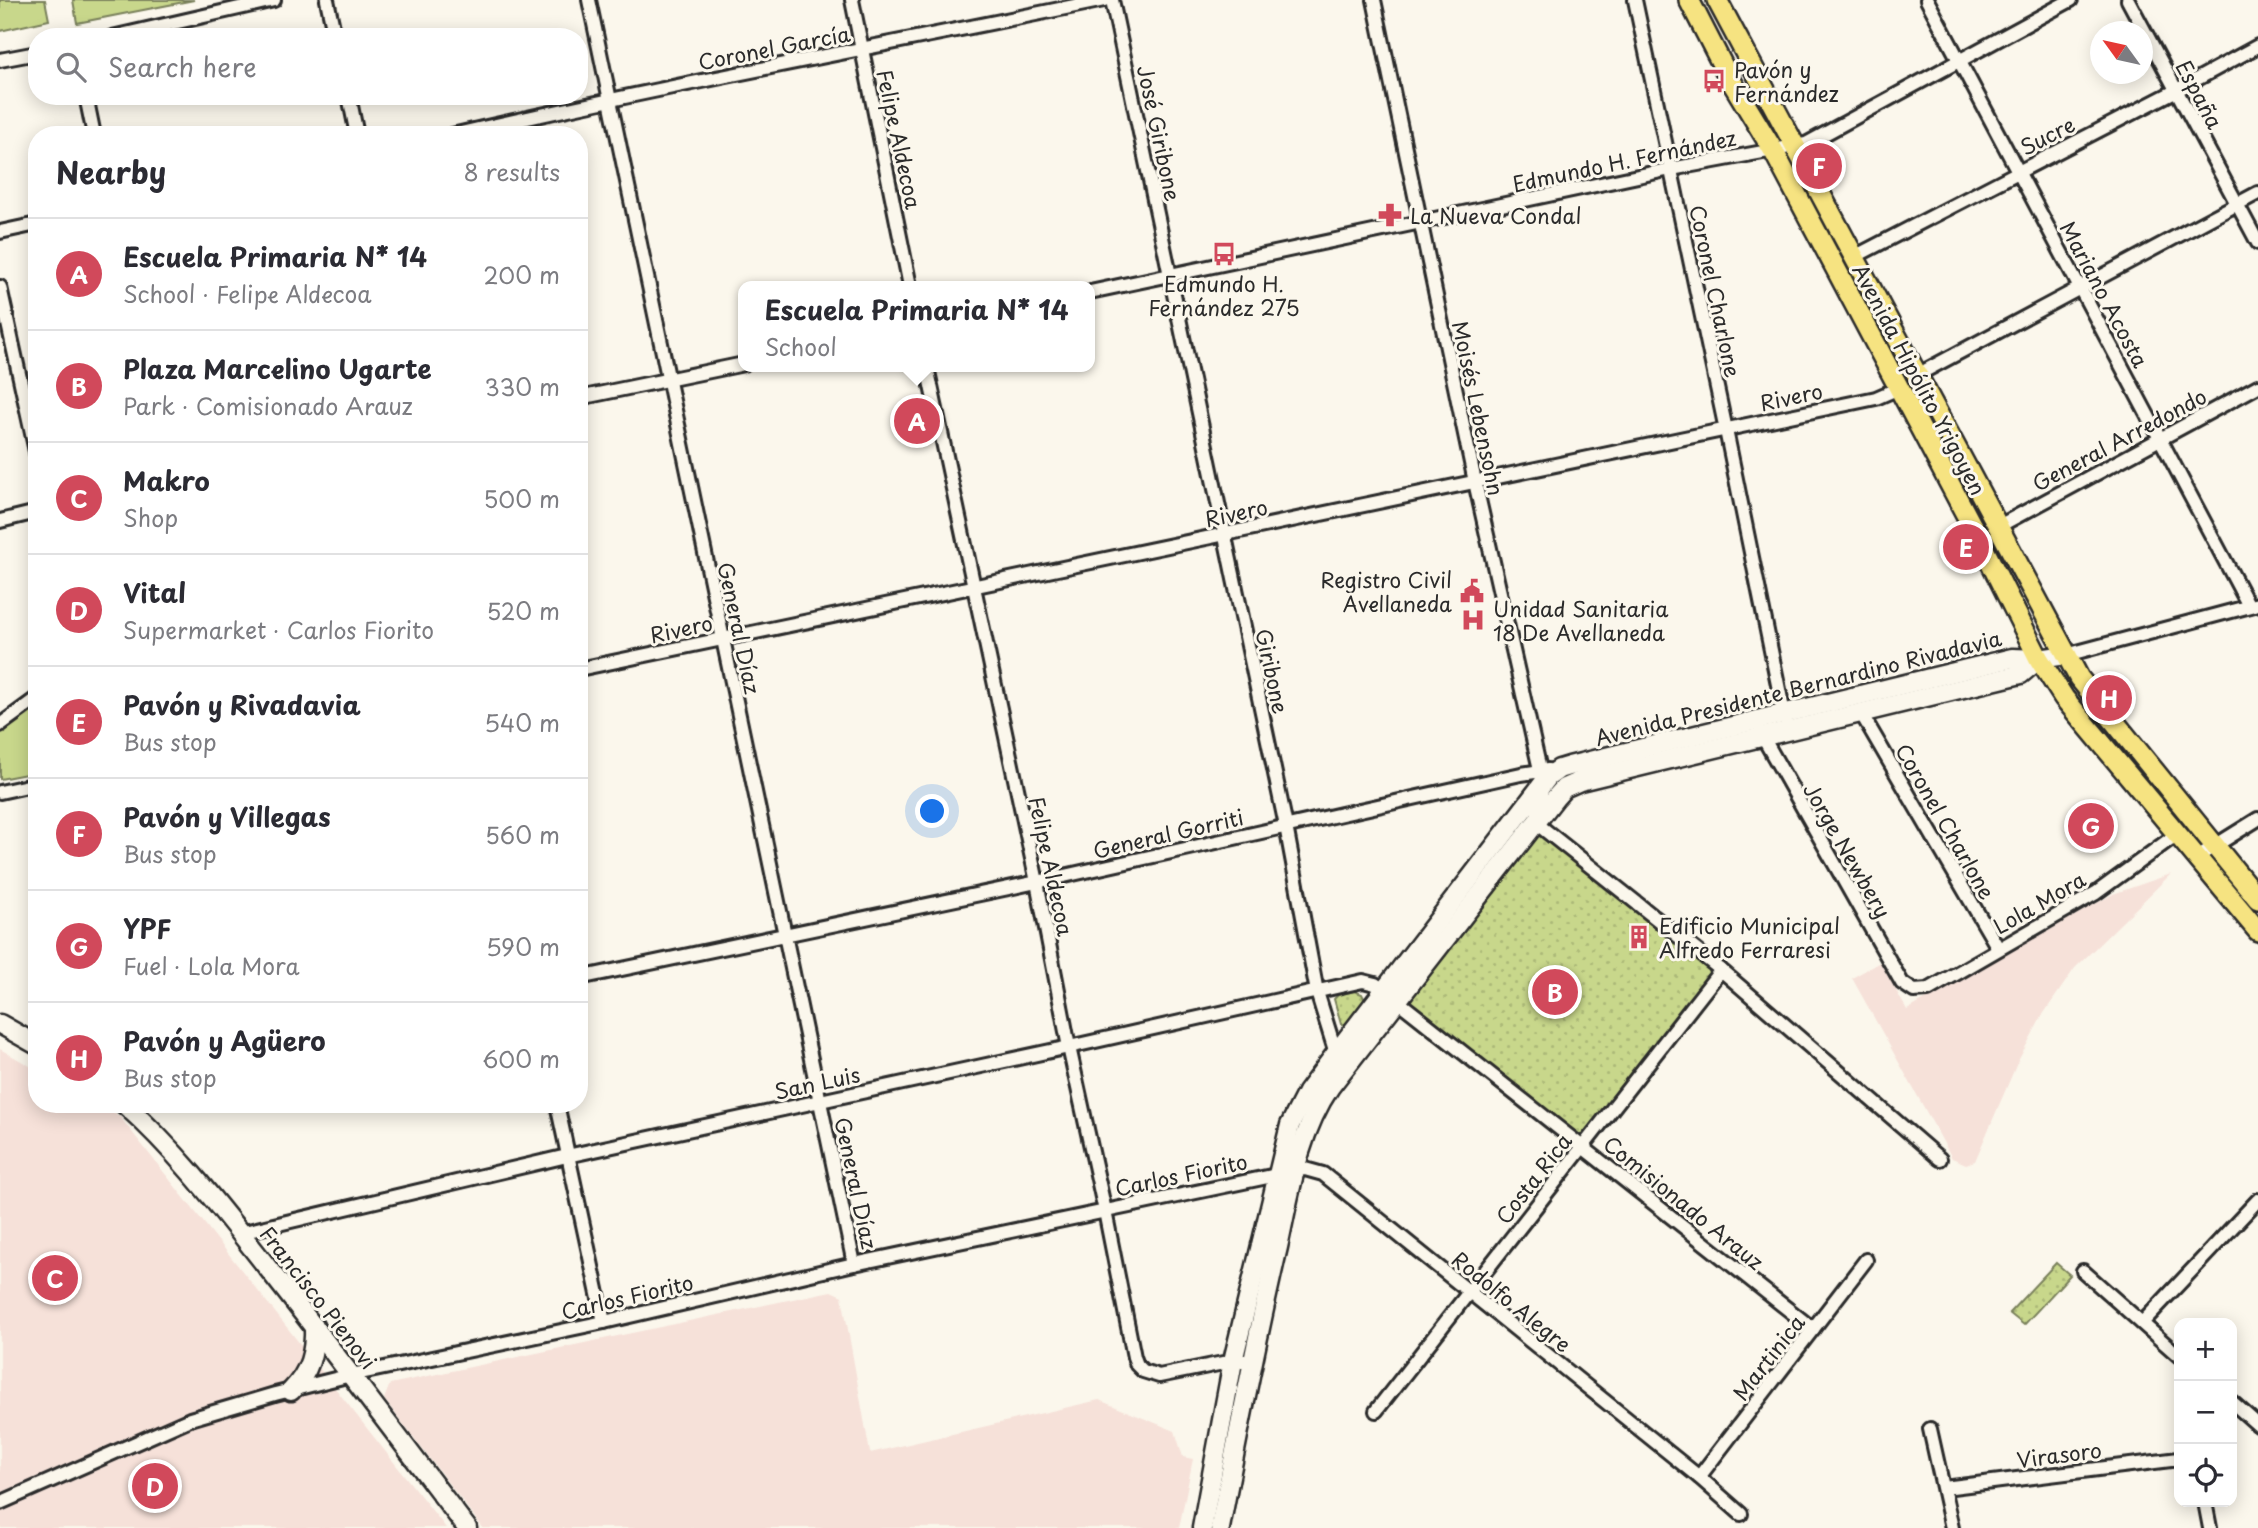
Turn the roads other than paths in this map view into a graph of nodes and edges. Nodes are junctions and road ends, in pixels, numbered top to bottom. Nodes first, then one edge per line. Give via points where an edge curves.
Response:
1 (274, 0) edge
2 (327, 0) edge
3 (589, 0) edge
4 (852, 0) edge
5 (1104, 0) edge
6 (1112, 0) edge
7 (1374, 0) edge
8 (1635, 0) edge
9 (1689, 0) edge
10 (1717, 0) edge
11 (1927, 0) edge
12 (2071, 0) edge
13 (2128, 0) edge
14 (151, 28) edge
15 (333, 28) edge
16 (2258, 46) edge
17 (862, 50) junction
18 (28, 55) edge
19 (0, 60) edge
20 (1960, 62) junction
21 (2177, 90) junction
22 (610, 99) junction
23 (588, 104) edge
24 (88, 105) edge
25 (351, 105) edge
26 (584, 105) edge
27 (92, 126) edge
28 (356, 126) edge
29 (492, 126) edge
30 (1795, 147) junction
31 (1773, 150) junction
32 (1671, 169) junction
33 (2019, 172) junction
34 (2258, 193) edge
35 (2237, 204) junction
36 (1421, 223) junction
37 (28, 226) edge
38 (0, 232) edge
39 (2258, 243) edge
40 (1853, 257) junction
41 (1171, 275) junction
42 (909, 281) edge
43 (0, 287) edge
44 (2081, 287) junction
45 (1095, 291) edge
46 (738, 365) edge
47 (928, 372) edge
48 (1917, 375) junction
49 (668, 380) junction
50 (2258, 386) edge
51 (1899, 388) junction
52 (588, 396) edge
53 (28, 415) edge
54 (1726, 430) junction
55 (2160, 439) junction
56 (1475, 482) junction
57 (28, 514) edge
58 (0, 521) edge
59 (1999, 526) junction
60 (1224, 534) junction
61 (972, 586) junction
62 (2253, 605) edge
63 (722, 639) junction
64 (2066, 655) junction
65 (2039, 659) junction
66 (588, 667) edge
67 (28, 705) edge
68 (1861, 713) junction
69 (1786, 723) junction
70 (0, 725) edge
71 (1759, 729) junction
72 (1541, 777) junction
73 (28, 786) edge
74 (0, 792) edge
75 (2258, 819) edge
76 (1536, 822) junction
77 (1286, 826) junction
78 (2177, 834) junction
79 (2214, 846) junction
80 (2197, 857) junction
81 (1037, 882) junction
82 (2255, 889) edge
83 (2258, 931) edge
84 (785, 936) junction
85 (1998, 948) junction
86 (1720, 970) junction
87 (588, 976) edge
88 (1914, 991) joint
89 (1317, 992) junction
90 (1391, 996) junction
91 (0, 1024) edge
92 (28, 1040) edge
93 (1069, 1047) junction
94 (1336, 1053) junction
95 (1342, 1073) junction
96 (820, 1101) junction
97 (133, 1113) edge
98 (559, 1113) edge
99 (1583, 1146) junction
100 (567, 1156) junction
101 (1940, 1159) dead end
102 (1287, 1172) junction
103 (2258, 1200) edge
104 (1105, 1211) junction
105 (240, 1233) junction
106 (1866, 1260) dead end
107 (854, 1264) junction
108 (2083, 1271) dead end
109 (1469, 1291) junction
110 (604, 1322) junction
111 (2142, 1323) junction
112 (314, 1326) junction
113 (1813, 1329) junction
114 (2174, 1352) edge
115 (1233, 1361) junction
116 (1251, 1361) junction
117 (351, 1375) junction
118 (291, 1391) junction
119 (2237, 1406) edge
120 (1376, 1411) dead end
121 (2258, 1424) edge
122 (1930, 1429) dead end
123 (2174, 1460) edge
124 (1699, 1476) junction
125 (1944, 1488) junction
126 (0, 1503) edge
127 (2206, 1507) edge
128 (1741, 1514) dead end
129 (467, 1528) edge
130 (1202, 1528) edge
131 (1220, 1528) edge
132 (1952, 1528) edge
133 (2210, 1528) edge

1 - 14 street
2 - 15 street
3 - 22 street, General Díaz
4 - 17 street, Felipe Aldecoa
5 - 17 street, Coronel García
6 - 41 street, José Giribone
7 - 36 street, Moisés Lebensohn
8 - 32 street, Coronel Charlone
9 - 31 main road, Avenida Hipólito Yrigoyen
10 - 30 main road, Avenida Hipólito Yrigoyen
11 - 20 street, Mariano Acosta
12 - 20 street, Edmundo H. Fernández
13 - 21 street, España
16 - 21 street, Sucre
17 - 22 street, Coronel García
17 - 42 street, Felipe Aldecoa
18 - 19 street
20 - 30 street, Edmundo H. Fernández
20 - 33 street, Mariano Acosta
21 - 33 street, Sucre
21 - 35 street, España
22 - 23 street, Coronel García
22 - 49 street, General Díaz
24 - 27 street
25 - 28 street
26 - 29 street, Coronel García
30 - 31 street, Edmundo H. Fernández
30 - 40 main road, Avenida Hipólito Yrigoyen
31 - 32 street, Edmundo H. Fernández
31 - 51 main road, Avenida Hipólito Yrigoyen
32 - 36 street, Edmundo H. Fernández
32 - 54 street, Coronel Charlone
33 - 40 street, Sucre
33 - 44 street, Mariano Acosta
34 - 35 street
35 - 39 street, España
35 - 44 street
36 - 41 street, Edmundo H. Fernández
36 - 56 street, Moisés Lebensohn
37 - 38 street
40 - 48 main road, Avenida Hipólito Yrigoyen
41 - 45 street, Edmundo H. Fernández
41 - 60 street, Giribone
43 - 53 street
44 - 48 street
44 - 55 street, Mariano Acosta
46 - 49 street
47 - 61 street, Felipe Aldecoa
48 - 59 main road, Avenida Hipólito Yrigoyen
49 - 52 street
49 - 63 street, General Díaz
50 - 55 street, General Arredondo
51 - 54 street, Rivero via 1876,398
51 - 65 main road, Avenida Hipólito Yrigoyen
54 - 56 street, Rivero
54 - 69 street, Coronel Charlone
55 - 59 street, General Arredondo
55 - 62 street, Mariano Acosta
56 - 60 street, Rivero
56 - 72 street, Moisés Lebensohn
57 - 58 street
59 - 64 main road, Avenida Hipólito Yrigoyen
60 - 61 street, Rivero
60 - 77 street, Giribone
61 - 63 street, Rivero
61 - 81 street, Felipe Aldecoa
62 - 64 street
63 - 66 street, Rivero
63 - 84 street, General Díaz
64 - 65 main road
64 - 79 main road, Avenida Hipólito Yrigoyen via 2084,685
65 - 68 main road, Avenida Presidente Bernardino Rivadavia via 2021,674
65 - 69 main road, Avenida Presidente Bernardino Rivadavia via 2012,658
65 - 78 main road, Avenida Hipólito Yrigoyen via 2064,698
67 - 70 street
68 - 69 main road, Avenida Presidente Bernardino Rivadavia
68 - 85 street, Coronel Charlone
69 - 71 main road, Avenida Presidente Bernardino Rivadavia
71 - 72 main road, Avenida Presidente Bernardino Rivadavia via 1559,769
71 - 76 main road, Avenida Presidente Bernardino Rivadavia via 1572,784
71 - 88 street, Jorge Newbery via 1902,983
72 - 76 street, Moisés Lebensohn
72 - 77 street, General Gorriti
72 - 90 main road, Avenida Presidente Bernardino Rivadavia
73 - 74 street
75 - 79 street
76 - 86 street
76 - 90 main road, Avenida Presidente Bernardino Rivadavia
77 - 81 street, General Gorriti
77 - 89 street, Giribone
78 - 80 main road, Avenida Hipólito Yrigoyen
78 - 85 street, Lola Mora via 2096,893
79 - 80 street
79 - 82 main road, Avenida Hipólito Yrigoyen
80 - 83 main road, Avenida Hipólito Yrigoyen
81 - 84 street, General Gorriti
81 - 93 street, Felipe Aldecoa
84 - 87 street, General Gorriti
84 - 96 street, General Díaz
85 - 88 street, Lola Mora via 1928,990
86 - 99 street, Costa Rica
86 - 101 street
89 - 90 street, San Luis via 1363,981
89 - 93 street, San Luis
89 - 94 street, Giribone
90 - 94 main road, Avenida Presidente Bernardino Rivadavia
90 - 95 main road, Avenida Presidente Bernardino Rivadavia
90 - 99 street, Comisionado Arauz
91 - 92 main road
93 - 96 street, San Luis
93 - 104 street, Felipe Aldecoa
94 - 95 street, Giribone
94 - 102 main road, Avenida Presidente Bernardino Rivadavia via 1290,1125
95 - 102 main road, Avenida Presidente Bernardino Rivadavia via 1320,1102
96 - 100 street, San Luis
96 - 107 street, General Díaz
97 - 105 main road, Francisco Pienovi
98 - 100 street
99 - 109 street, Costa Rica
99 - 113 street, Comisionado Arauz
100 - 105 street, San Luis
100 - 110 street
102 - 104 street, Carlos Fiorito
102 - 109 street, Rodolfo Alegre via 1323,1174
102 - 115 main road, Avenida Presidente Bernardino Rivadavia
102 - 116 main road, Avenida Presidente Bernardino Rivadavia
103 - 111 street
104 - 107 street, Carlos Fiorito
104 - 115 street, Felipe Aldecoa via 1137,1364 1159,1376
105 - 112 main road, Francisco Pienovi
106 - 113 street, Martinica
107 - 110 street, Carlos Fiorito
108 - 111 street
109 - 120 street, Costa Rica
109 - 124 street, Rodolfo Alegre
110 - 117 street, Carlos Fiorito
111 - 114 street
112 - 117 main road, Francisco Pienovi
112 - 118 main road via 310,1364
113 - 124 street, Martinica
115 - 116 street
115 - 130 main road, Avenida Presidente Bernardino Rivadavia
116 - 131 main road, Avenida Presidente Bernardino Rivadavia
117 - 118 street, Carlos Fiorito
117 - 129 main road, Francisco Pienovi
118 - 126 street, Carlos Fiorito via 190,1419
119 - 121 street
122 - 125 street
123 - 125 street, Virasoro
124 - 128 street, Rodolfo Alegre
125 - 132 street
127 - 133 street

